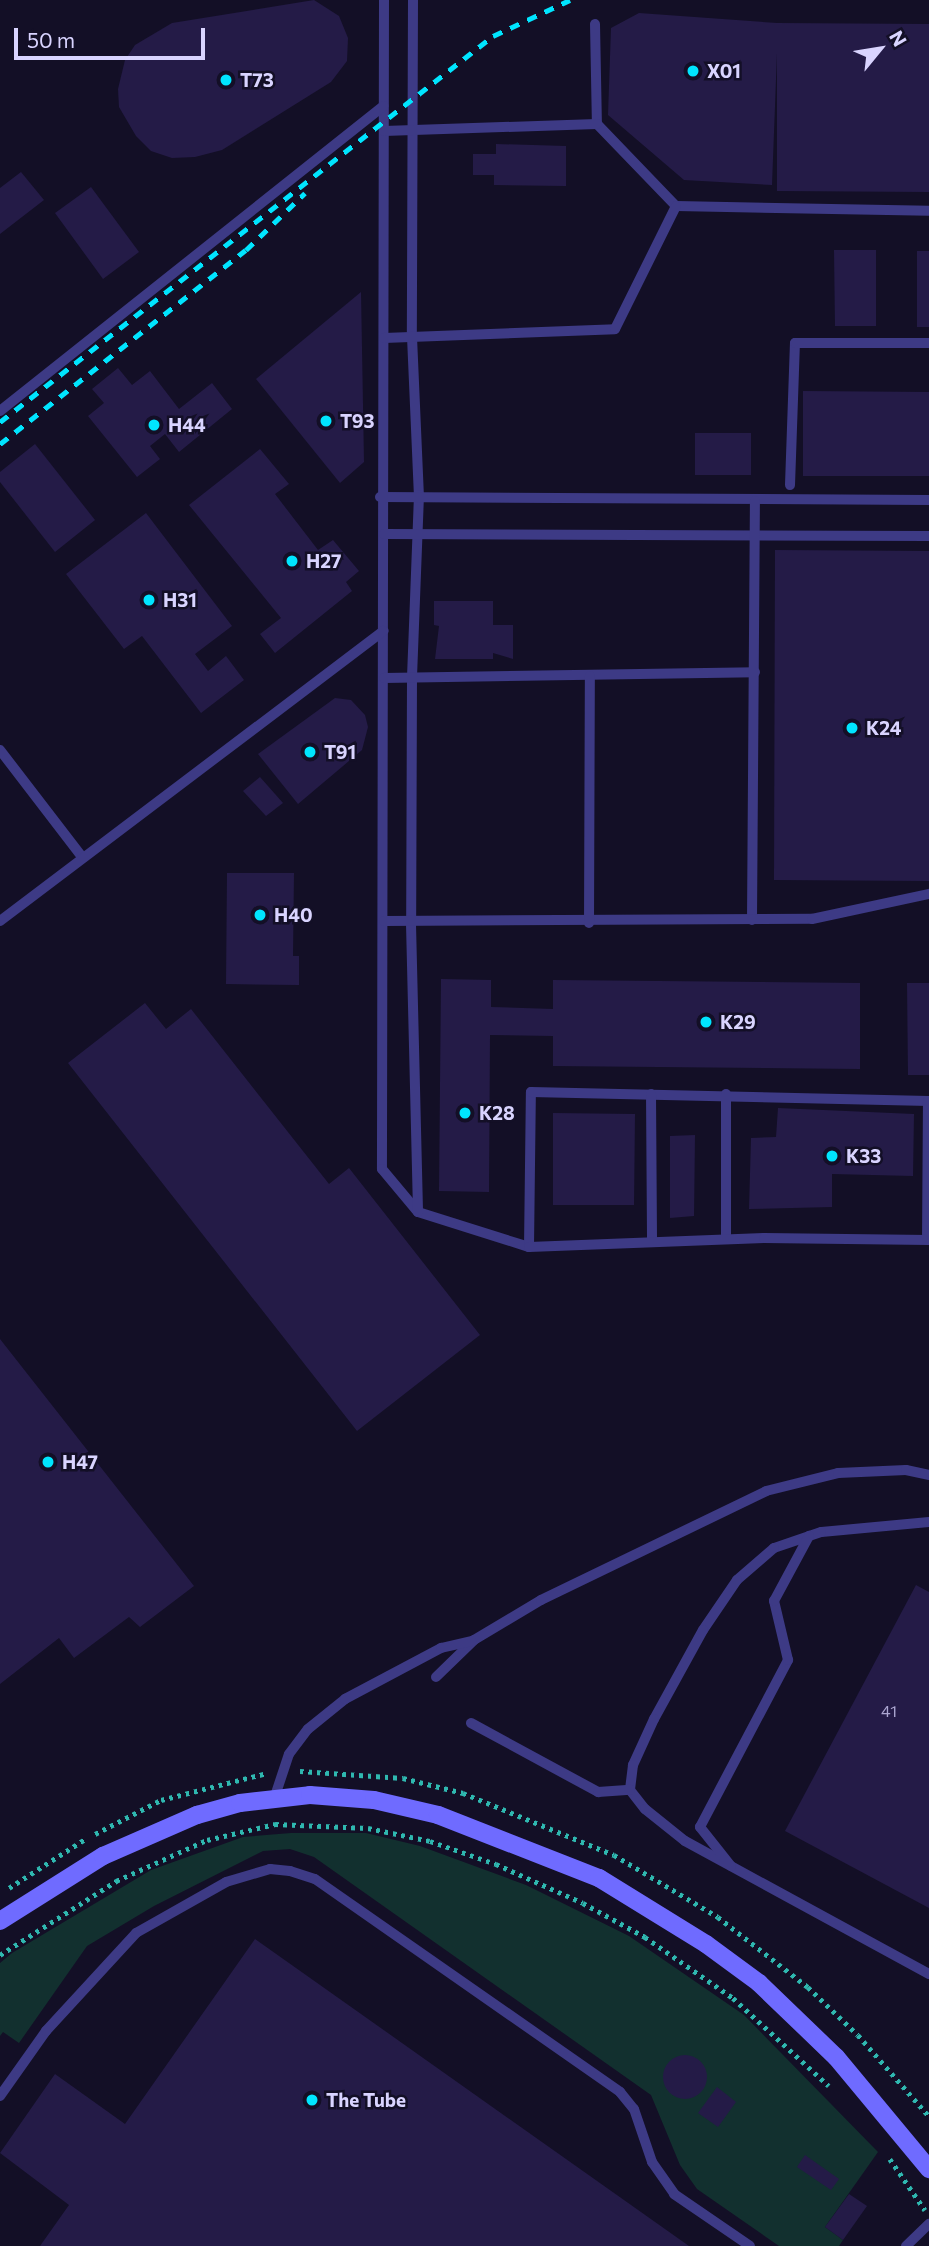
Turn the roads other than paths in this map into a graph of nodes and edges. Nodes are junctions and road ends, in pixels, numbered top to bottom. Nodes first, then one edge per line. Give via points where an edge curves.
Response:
1 (384, 0) edge
2 (413, 0) edge
3 (595, 24) dead end
4 (384, 106) junction
5 (597, 124) junction
6 (384, 131) junction
7 (413, 131) junction
8 (676, 206) junction
9 (929, 211) edge
10 (412, 337) junction
11 (384, 338) junction
12 (929, 343) edge
13 (0, 411) edge
14 (790, 485) dead end
15 (419, 495) junction
16 (380, 497) junction
17 (929, 500) edge
18 (755, 501) junction
19 (384, 534) junction
20 (417, 534) junction
21 (755, 535) junction
22 (929, 536) edge
23 (384, 631) junction
24 (755, 672) junction
25 (590, 676) junction
26 (384, 678) junction
27 (412, 678) junction
28 (0, 750) edge
29 (83, 858) junction
30 (929, 894) edge
31 (752, 920) junction
32 (0, 921) edge
33 (384, 921) junction
34 (589, 923) junction
35 (411, 924) junction
36 (651, 1094) junction
37 (726, 1094) junction
38 (928, 1101) edge
39 (418, 1212) junction
40 (726, 1239) junction
41 (928, 1240) edge
42 (652, 1242) junction
43 (529, 1247) junction
44 (929, 1475) edge
45 (929, 1522) edge
46 (809, 1536) junction
47 (474, 1640) junction
48 (436, 1677) dead end
49 (471, 1723) dead end
50 (630, 1790) junction
51 (274, 1799) junction
52 (734, 1871) junction
53 (0, 1921) edge
54 (929, 1974) edge
55 (0, 2096) edge
56 (929, 2169) edge
57 (929, 2224) edge
58 (750, 2246) edge
59 (906, 2246) edge

1 - 4 lane
2 - 7 lane
3 - 5 lane
4 - 6 lane
4 - 13 lane
5 - 7 lane
5 - 8 lane
6 - 7 lane
6 - 11 lane
7 - 10 lane
8 - 9 lane
8 - 10 lane via 615,329
10 - 11 lane
10 - 15 lane
11 - 16 lane
12 - 14 lane via 795,344
15 - 16 lane
15 - 18 lane
15 - 20 lane
16 - 19 lane
17 - 18 lane
18 - 21 lane
19 - 20 lane
19 - 23 lane
20 - 21 lane
20 - 27 lane
21 - 22 lane
21 - 24 lane
23 - 26 lane
23 - 29 lane
24 - 25 lane
24 - 31 lane
25 - 27 lane
25 - 34 lane
26 - 27 lane
26 - 33 lane
27 - 35 lane
28 - 29 lane
29 - 32 lane
30 - 31 lane via 811,919
31 - 34 lane
33 - 35 lane
33 - 39 lane via 382,1169
34 - 35 lane
35 - 39 lane
36 - 37 lane
36 - 42 lane
36 - 43 lane via 531,1092
37 - 38 lane
37 - 40 lane
38 - 41 lane
39 - 43 lane
40 - 41 lane
40 - 42 lane
42 - 43 lane
44 - 47 lane via 906,1470 838,1473 766,1491 541,1600
45 - 46 lane
46 - 50 lane via 774,1548 737,1580 703,1630 654,1719 633,1765
46 - 52 lane via 774,1601 788,1660 700,1827
47 - 48 lane
47 - 51 lane via 441,1648 345,1699 308,1729 289,1754
49 - 50 lane via 598,1792
50 - 52 lane via 645,1809 685,1842
51 - 53 main road via 197,1815 147,1836 58,1882
51 - 56 main road via 310,1795 374,1800 438,1815 517,1843 647,1905 759,1983 836,2057
52 - 54 lane
55 - 58 lane via 46,2031 136,1933 226,1882 270,1869 290,1871 315,1879 620,2092 634,2109 652,2162 674,2194
57 - 59 lane

